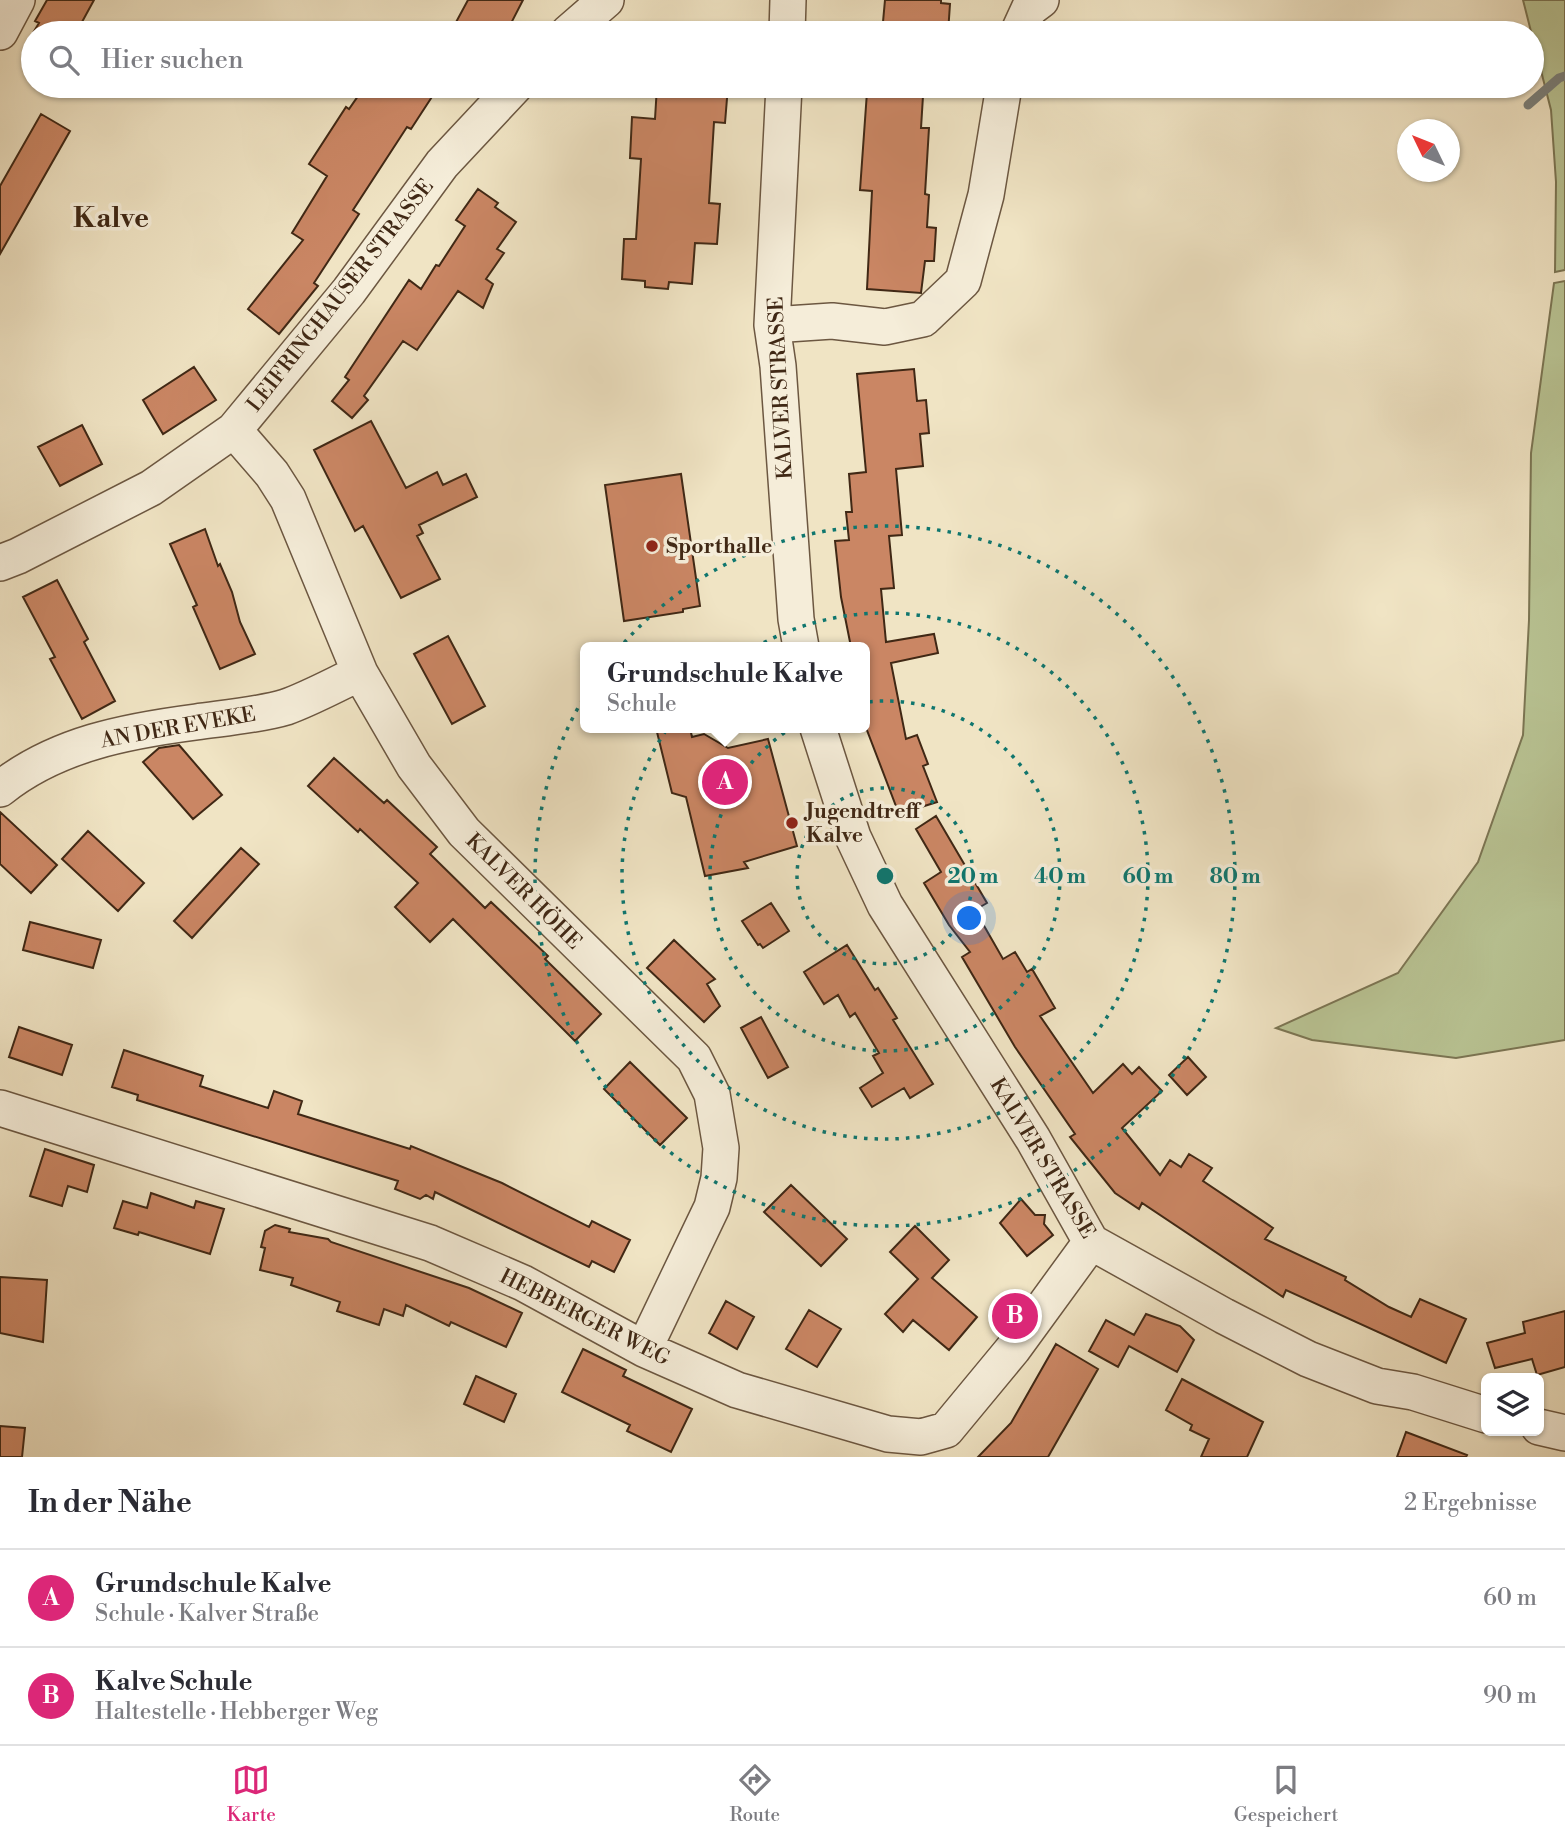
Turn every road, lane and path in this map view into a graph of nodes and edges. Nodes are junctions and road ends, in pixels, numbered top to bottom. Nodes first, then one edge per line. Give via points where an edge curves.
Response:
1 (17, 0) edge
2 (606, 0) edge
3 (788, 0) edge
4 (1041, 0) edge
5 (582, 21) edge
6 (787, 21) edge
7 (1024, 21) edge
8 (0, 32) edge
9 (504, 98) edge
10 (783, 98) edge
11 (1002, 98) edge
12 (772, 326) junction
13 (234, 430) junction
14 (0, 563) edge
15 (801, 642) edge
16 (360, 673) junction
17 (820, 733) edge
18 (0, 789) edge
19 (0, 1108) edge
20 (1090, 1242) junction
21 (644, 1349) junction
22 (1481, 1413) edge
23 (1544, 1428) edge
24 (1565, 1433) edge

1 - 8 street
2 - 5 street
3 - 6 street
4 - 7 street
9 - 13 street, LEIFRINGHAUSER STRASSE via 442,164 349,291
10 - 12 street, KALVER STRASSE
11 - 12 street via 986,195 963,281 923,319 885,327 832,321
12 - 15 street, KALVER STRASSE
13 - 14 street, LEIFRINGHAUSER STRASSE via 151,488
13 - 16 street, KALVER HÖHE via 288,499
16 - 18 street, AN DER EVEKE via 286,707 147,728 80,745 37,763
16 - 21 street, KALVER HÖHE via 414,765 456,823 694,1058 712,1094 721,1148 712,1207
17 - 20 street, KALVER STRASSE via 853,837 885,905 1033,1139
19 - 21 street, HEBBERGER WEG via 430,1242 523,1283
20 - 21 street, HEBBERGER WEG via 1013,1349 946,1430 921,1437 888,1434 737,1390
20 - 22 street, KALVER STRASSE via 1308,1359 1377,1386
23 - 24 street

